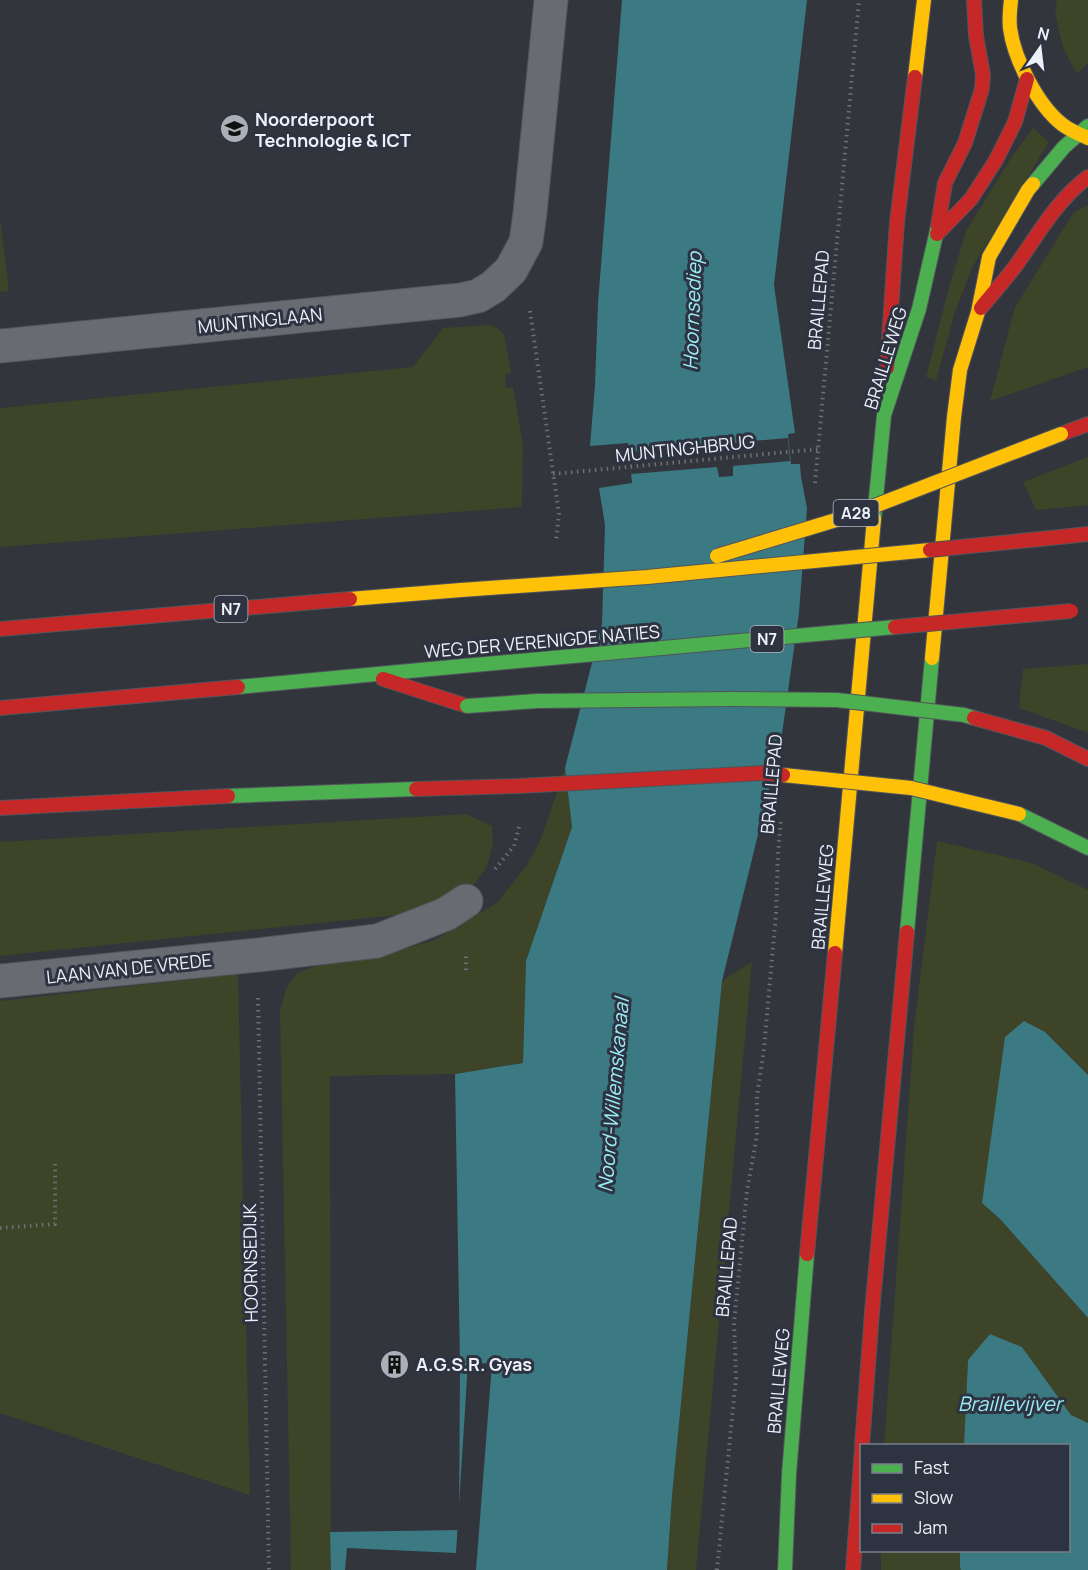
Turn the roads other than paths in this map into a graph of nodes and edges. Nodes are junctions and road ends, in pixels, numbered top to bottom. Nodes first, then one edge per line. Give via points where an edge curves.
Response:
1 (551, 0) edge
2 (924, 0) edge
3 (974, 0) edge
4 (1011, 0) edge
5 (1027, 79) junction
6 (1085, 133) edge
7 (1088, 177) edge
8 (937, 234) junction
9 (978, 312) junction
10 (0, 346) edge
11 (884, 415) junction
12 (1088, 424) edge
13 (1088, 534) edge
14 (647, 577) junction
15 (1088, 610) edge
16 (0, 628) edge
17 (373, 675) junction
18 (0, 708) edge
19 (1088, 759) edge
20 (0, 808) edge
21 (1088, 848) edge
22 (466, 901) dead end
23 (0, 981) edge
24 (862, 1444) edge
25 (860, 1465) edge
26 (785, 1570) edge
27 (853, 1570) edge

1 - 10 street, MUNTINGLAAN via 526,242 512,270 493,287 460,300
2 - 11 main road via 897,222
3 - 8 main road, BRAILLEWEG via 982,89 965,143 945,183
4 - 5 main road via 1010,30
5 - 6 main road via 1058,121
5 - 8 main road via 1015,123 996,160 971,199
6 - 9 main road via 1057,155 1028,190 989,257
7 - 9 main road via 1048,219
8 - 11 main road, BRAILLEWEG via 919,309
9 - 24 main road via 960,370 954,417
11 - 26 main road, BRAILLEWEG via 799,1342
12 - 14 main road, A28, bridge via 846,516
13 - 14 main road, N7, bridge
14 - 16 main road, N7, bridge
15 - 17 main road, WEG DER VERENIGDE NATIES / N7, bridge
17 - 18 main road, WEG DER VERENIGDE NATIES / N7
17 - 19 main road, N7, bridge via 467,706 537,701 837,700 964,716 1046,738
20 - 21 main road, bridge via 764,773 910,788 1019,814
22 - 23 street, LAAN VAN DE VREDE via 446,914 377,941
25 - 27 main road

